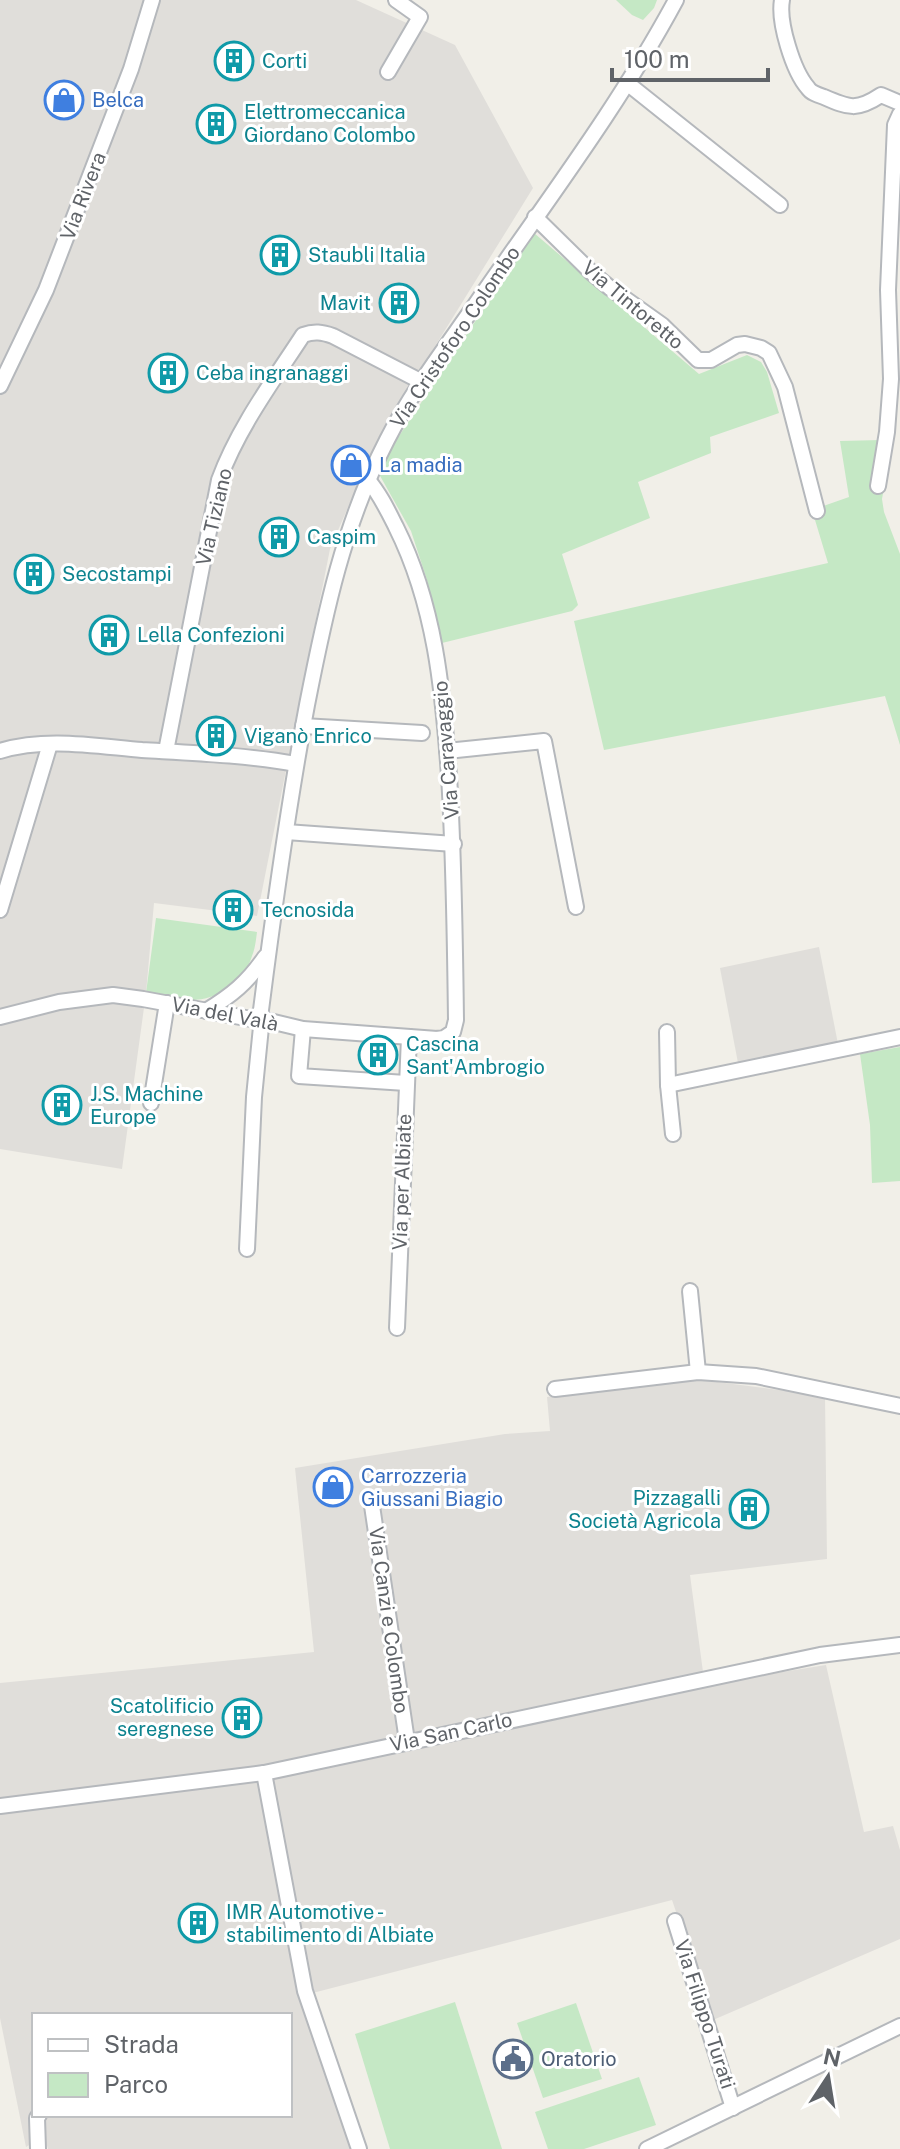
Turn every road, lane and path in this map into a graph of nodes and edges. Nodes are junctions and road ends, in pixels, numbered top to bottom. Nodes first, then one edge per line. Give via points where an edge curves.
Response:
1 (152, 0) edge
2 (396, 0) edge
3 (676, 0) edge
4 (782, 0) edge
5 (388, 72) dead end
6 (627, 83) junction
7 (900, 103) edge
8 (900, 114) edge
9 (780, 205) dead end
10 (535, 217) junction
11 (422, 382) junction
12 (0, 386) edge
13 (368, 480) junction
14 (878, 486) dead end
15 (817, 511) dead end
16 (303, 726) junction
17 (422, 733) dead end
18 (50, 744) junction
19 (0, 751) edge
20 (166, 751) junction
21 (447, 751) junction
22 (296, 764) junction
23 (286, 832) junction
24 (454, 844) junction
25 (576, 907) dead end
26 (0, 910) edge
27 (267, 954) junction
28 (167, 1003) junction
29 (206, 1011) junction
30 (0, 1017) edge
31 (257, 1018) junction
32 (303, 1029) junction
33 (667, 1032) dead end
34 (451, 1034) joint
35 (409, 1037) junction
36 (900, 1037) edge
37 (406, 1083) junction
38 (668, 1085) junction
39 (151, 1103) dead end
40 (673, 1134) dead end
41 (247, 1249) dead end
42 (690, 1291) dead end
43 (397, 1328) dead end
44 (698, 1372) junction
45 (555, 1389) dead end
46 (900, 1406) edge
47 (371, 1499) dead end
48 (899, 1649) edge
49 (407, 1741) junction
50 (264, 1773) junction
51 (0, 1806) edge
52 (675, 1921) dead end
53 (900, 2026) edge
54 (733, 2108) junction
55 (38, 2117) edge
56 (38, 2149) edge
57 (359, 2149) edge
58 (647, 2149) edge

1 - 12 street, Via Rivera via 126,83 46,290
2 - 5 street via 420,17
3 - 6 street, Via Cristoforo Colombo
4 - 7 street via 784,35 809,90 847,107 881,95
6 - 9 street
6 - 10 street, Via Cristoforo Colombo
8 - 14 street via 895,125 888,290 891,379
10 - 11 street, Via Cristoforo Colombo
10 - 15 street, Via Tintoretto via 591,272 662,325 698,360 711,360 745,344 769,353 785,387
11 - 13 street, Via Cristoforo Colombo
11 - 20 street, Via Tiziano via 333,336 303,335 219,480
13 - 16 street, Via Cristoforo Colombo via 332,585
13 - 21 street, Via Caravaggio via 401,538 424,597 438,660
16 - 17 street
16 - 22 street, Via Cristoforo Colombo
18 - 19 street
18 - 20 street
18 - 26 street
20 - 22 street
21 - 24 street, Via Caravaggio
21 - 25 street via 544,741
22 - 23 street, Via Cristoforo Colombo
23 - 24 street
23 - 27 street, Via Cristoforo Colombo
24 - 34 street, Via Caravaggio via 456,1020
27 - 29 street, Via Cristoforo Colombo via 244,984
27 - 31 street
28 - 29 street, Via del Valà
28 - 30 street, Via del Valà via 99,996
28 - 39 street
29 - 31 street, Via del Valà
31 - 32 street, Via del Valà
31 - 41 street via 261,1027
32 - 35 street, Via del Valà
32 - 37 street via 299,1076
33 - 38 street
34 - 35 street, Via del Valà
35 - 37 street, Via per Albiate
36 - 38 street
37 - 43 street, Via per Albiate
38 - 40 street
42 - 44 street
44 - 45 street
44 - 46 street via 756,1376
47 - 49 street, Via Canzi e Colombo
48 - 49 street, Via San Carlo via 820,1655
49 - 50 street, Via San Carlo
50 - 51 street, Via San Carlo
50 - 57 street via 305,1991
52 - 54 street, Via Filippo Turati
53 - 54 street
54 - 58 street
55 - 56 street

